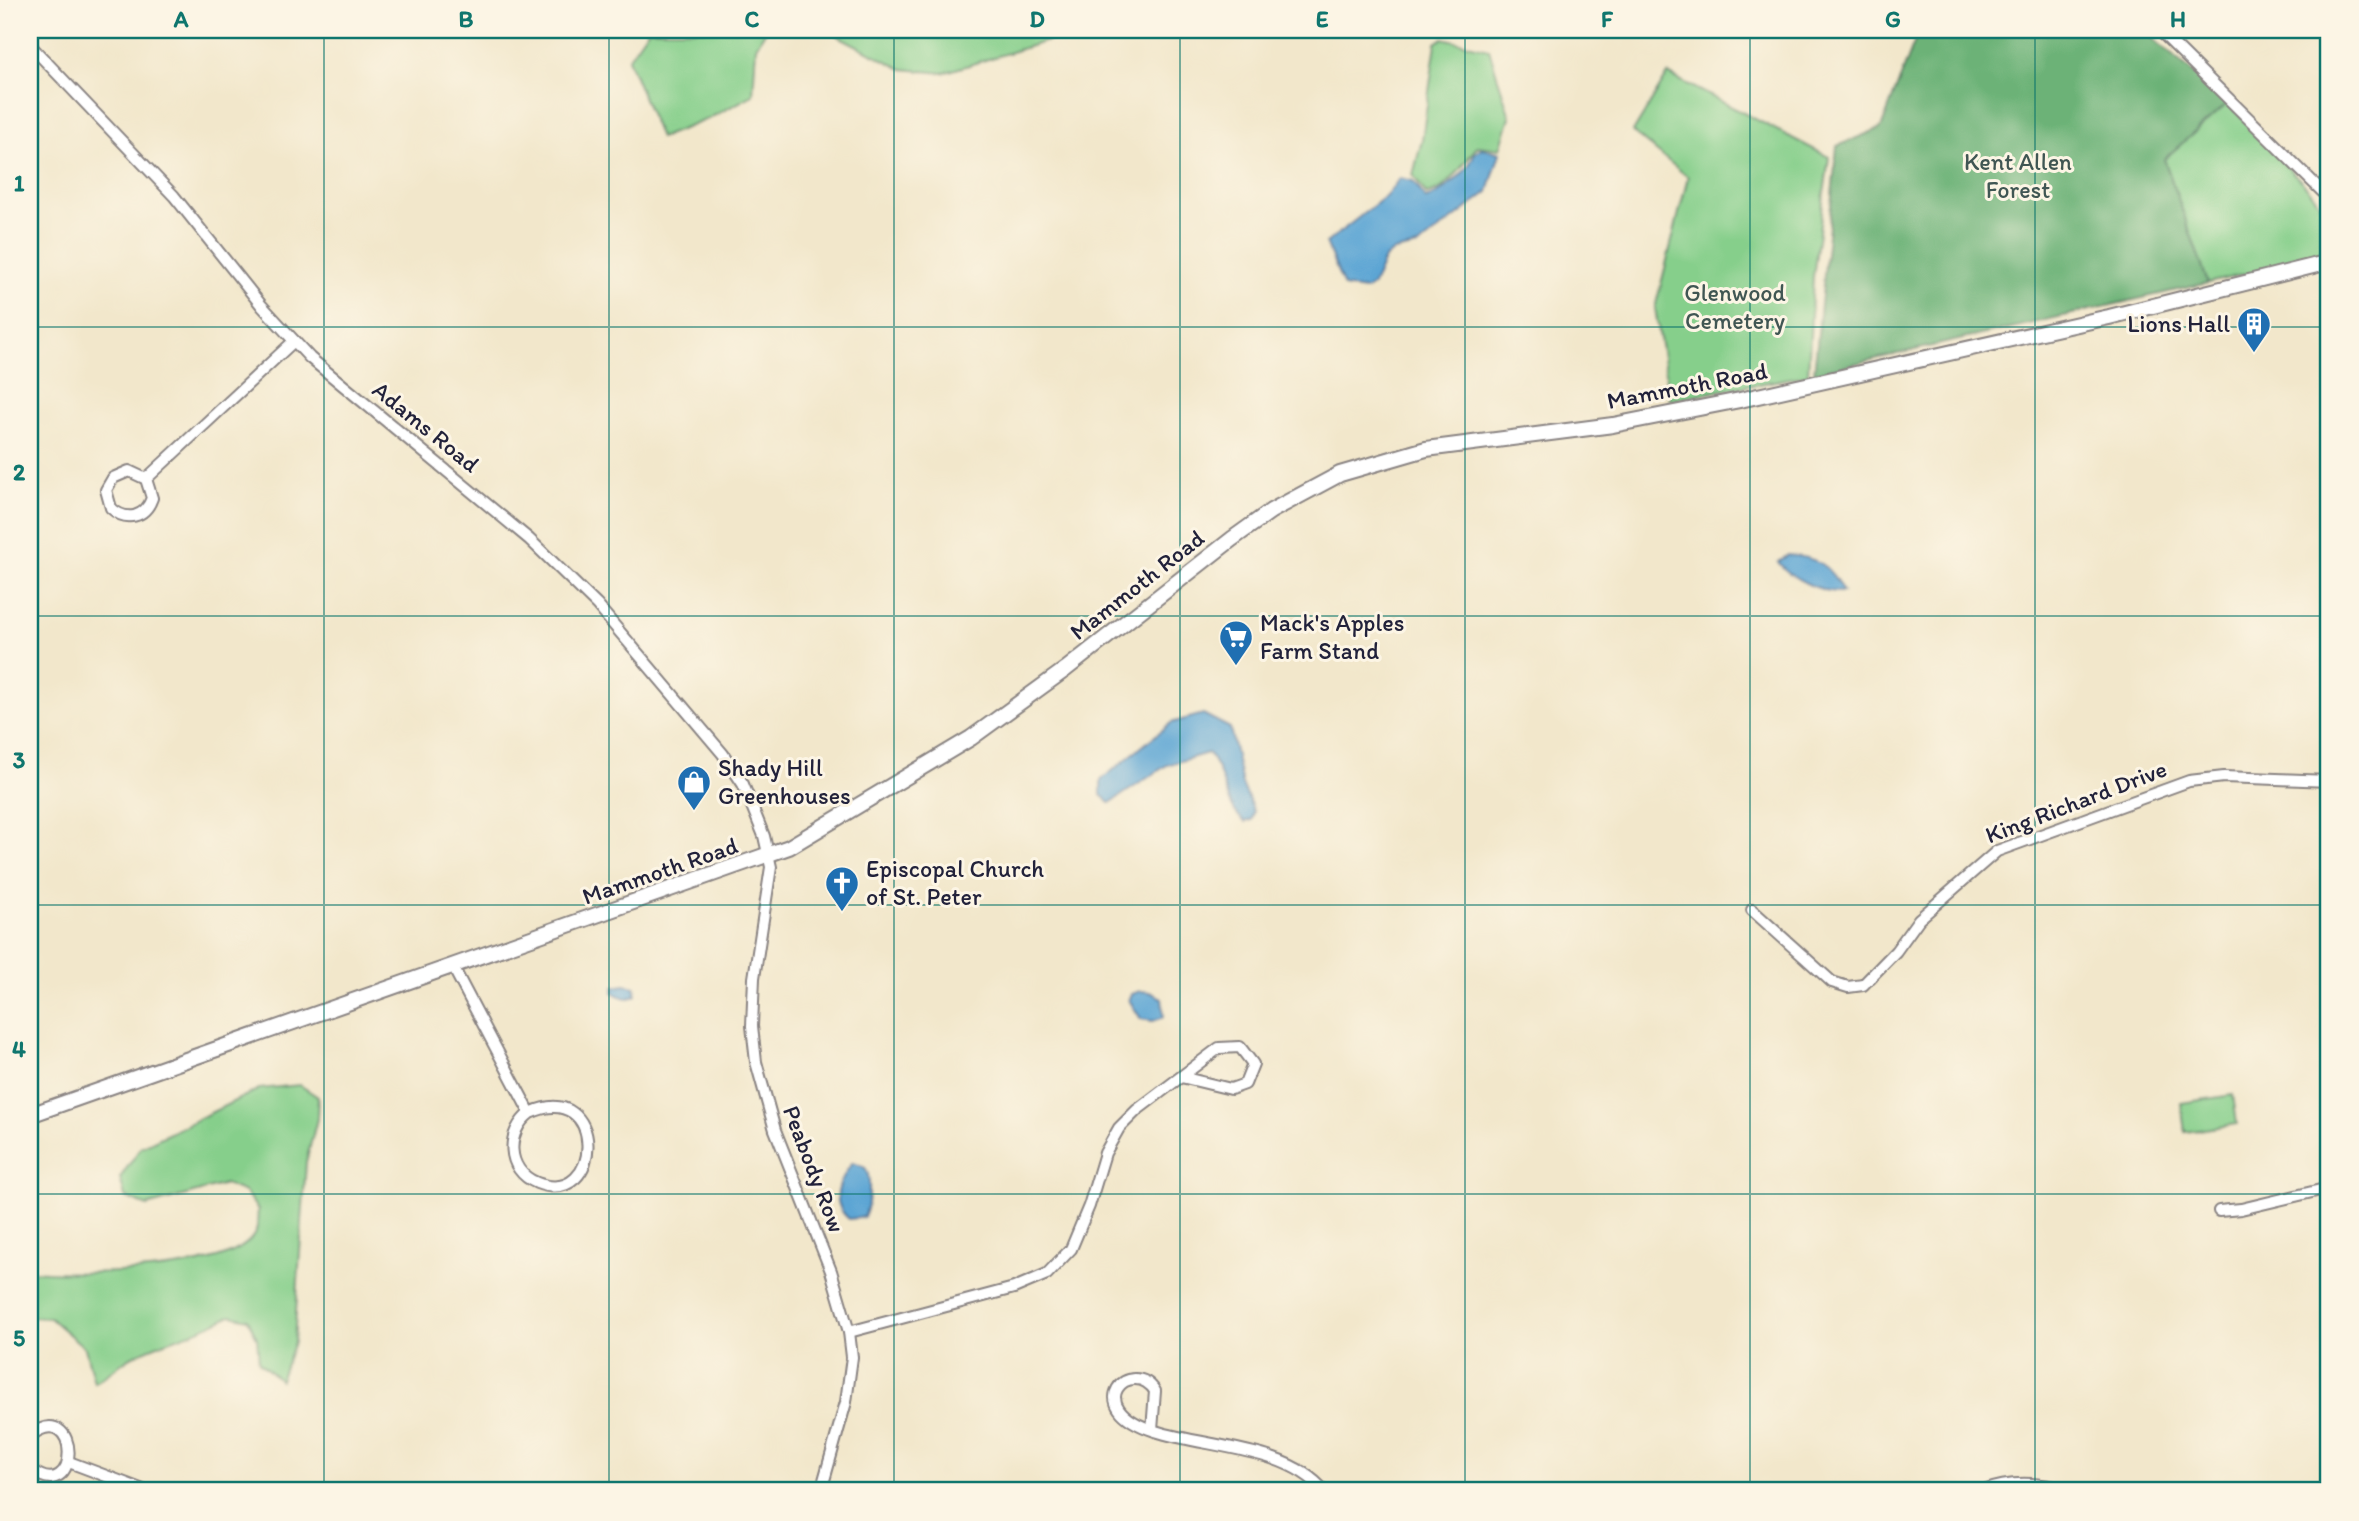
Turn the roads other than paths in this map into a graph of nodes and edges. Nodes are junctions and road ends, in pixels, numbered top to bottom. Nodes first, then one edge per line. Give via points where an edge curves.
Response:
1 (2159, 30) edge
2 (30, 45) edge
3 (2329, 198) edge
4 (2329, 262) edge
5 (294, 341) junction
6 (146, 478) junction
7 (2329, 781) edge
8 (769, 856) junction
9 (1752, 910) dead end
10 (453, 967) junction
11 (1181, 1077) junction
12 (530, 1113) junction
13 (30, 1115) edge
14 (2329, 1188) edge
15 (2219, 1211) dead end
16 (849, 1332) junction
17 (1152, 1430) junction
18 (30, 1436) edge
19 (69, 1462) junction
20 (30, 1469) edge
21 (146, 1491) edge
22 (821, 1491) edge
23 (1324, 1491) edge
24 (1984, 1491) edge
25 (2073, 1491) edge

1 - 3 street
2 - 5 street, Adams Road via 174,195
4 - 8 main road, Mammoth Road via 1740,400 1613,425 1426,449 1340,474 1271,511 971,738 834,823
5 - 6 street
5 - 8 street, Adams Road via 529,539 597,605 737,773 754,807
6 - 6 street via 129,471 113,478 106,490 111,508 124,516 144,512 152,498
7 - 9 street, King Richard Drive via 2237,777 2189,781 1997,851 1919,919 1863,985 1832,982
8 - 10 main road, Mammoth Road
8 - 16 street, Peabody Row via 754,978 755,1062 771,1119 831,1271
10 - 12 street
10 - 13 main road, Mammoth Road
11 - 11 street via 1226,1045 1246,1051 1252,1064 1250,1079 1231,1089
11 - 16 street via 1119,1128 1105,1153 1076,1240 1065,1259 1047,1274 1014,1288
12 - 12 street via 513,1138 518,1168 543,1185 573,1178 589,1154 583,1125 559,1108
14 - 15 street
16 - 22 street, Peabody Row via 851,1376
17 - 17 street via 1124,1417 1116,1408 1115,1393 1124,1381 1146,1380 1156,1391
17 - 23 street via 1288,1463
18 - 19 street via 45,1429 61,1433 70,1446
19 - 20 street via 52,1476 37,1475
19 - 21 street
24 - 25 street via 2018,1483

